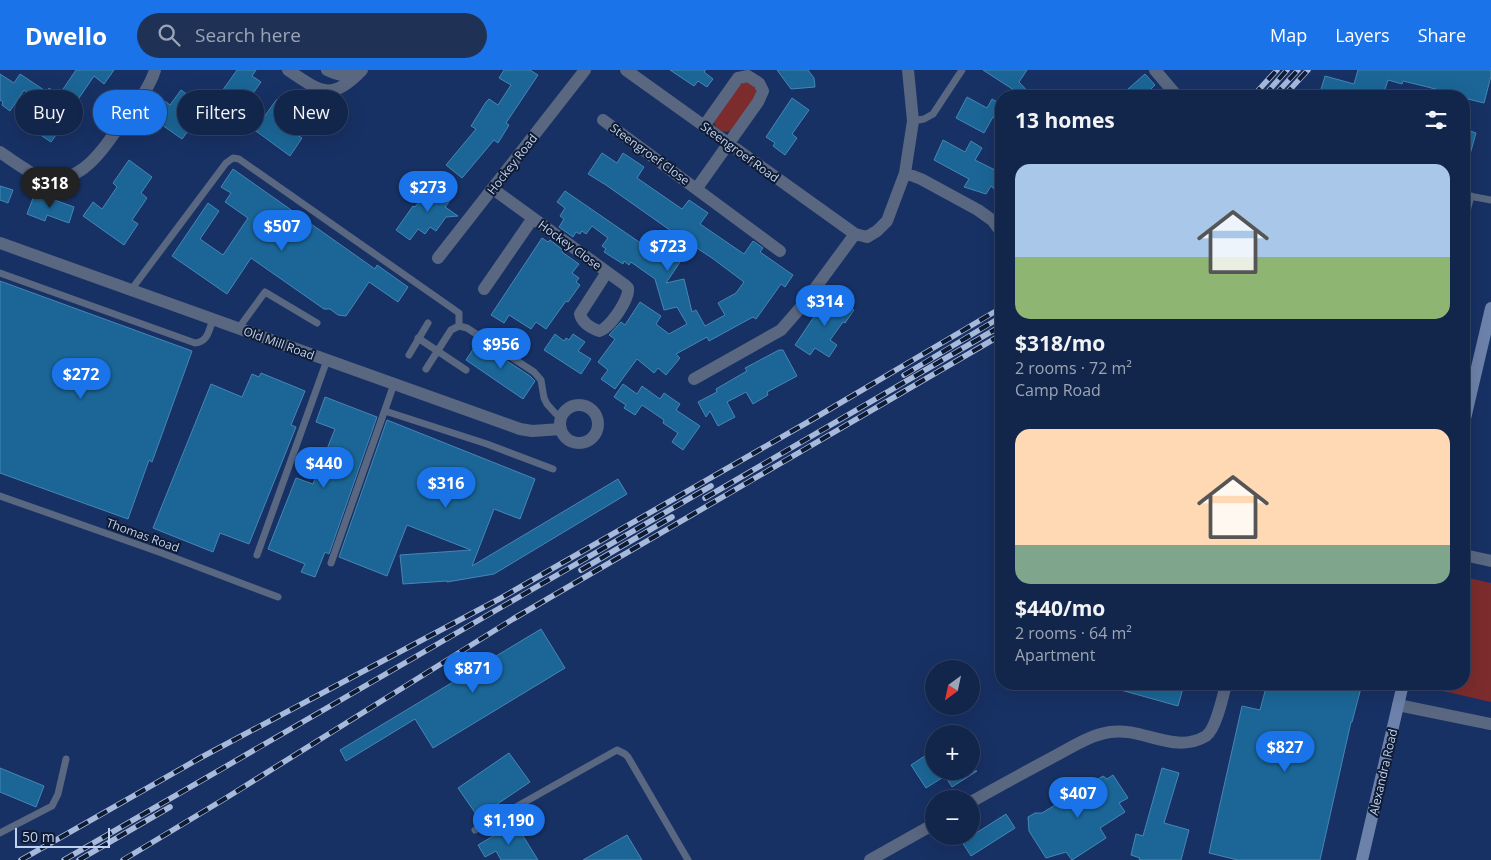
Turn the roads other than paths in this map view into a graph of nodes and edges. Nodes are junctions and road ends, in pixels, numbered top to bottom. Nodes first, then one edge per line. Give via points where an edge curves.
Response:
1 (155, 70) edge
2 (288, 70) edge
3 (327, 70) edge
4 (362, 70) edge
5 (585, 70) edge
6 (626, 70) edge
7 (908, 70) edge
8 (962, 70) edge
9 (1155, 70) edge
10 (1172, 90) edge
11 (604, 120) dead end
12 (913, 121) junction
13 (704, 126) junction
14 (729, 143) junction
15 (0, 152) edge
16 (905, 173) junction
17 (697, 188) junction
18 (493, 189) junction
19 (1470, 195) edge
20 (1491, 200) edge
21 (533, 218) junction
22 (995, 224) edge
23 (855, 234) junction
24 (0, 243) edge
25 (780, 251) dead end
26 (438, 258) dead end
27 (607, 272) junction
28 (0, 273) edge
29 (484, 289) dead end
30 (131, 290) junction
31 (1491, 308) edge
32 (213, 319) junction
33 (317, 323) dead end
34 (428, 323) dead end
35 (459, 326) junction
36 (238, 329) junction
37 (418, 338) junction
38 (437, 351) junction
39 (408, 355) dead end
40 (328, 360) junction
41 (426, 368) dead end
42 (466, 370) dead end
43 (694, 379) dead end
44 (394, 384) junction
45 (1470, 397) edge
46 (385, 411) junction
47 (562, 416) junction
48 (561, 429) junction
49 (553, 469) dead end
50 (0, 496) edge
51 (257, 555) dead end
52 (1470, 556) edge
53 (1491, 561) edge
54 (330, 563) dead end
55 (278, 597) dead end
56 (1225, 690) edge
57 (1402, 690) edge
58 (1398, 705) junction
59 (1491, 724) edge
60 (66, 759) dead end
61 (980, 797) edge
62 (925, 829) edge
63 (475, 830) dead end
64 (0, 833) edge
65 (688, 860) edge
66 (870, 860) edge
67 (1362, 860) edge

1 - 15 street via 147,87 86,168 63,178 51,179 34,174
2 - 4 street via 317,88 330,91 341,89
3 - 4 street via 345,76
5 - 18 street, Hockey Road
6 - 13 street, Steengroef Road
7 - 12 street
8 - 12 lane via 932,114
9 - 10 street
11 - 17 street, Steengroef Close
12 - 16 street
13 - 14 street, Steengroef Road
13 - 14 street, Steengroef Close via 738,78 753,78 762,87 762,96
14 - 17 street, Steengroef Close
14 - 23 street, Steengroef Road
16 - 22 street via 921,178 978,210
16 - 23 street via 887,221 867,237
17 - 25 street, Steengroef Close
18 - 21 street, Hockey Close
18 - 26 street, Hockey Road
19 - 20 lane
21 - 27 street, Hockey Close
21 - 29 street, Hockey Close
23 - 43 street via 781,330
24 - 30 street, Old Mill Road
27 - 27 street, Hockey Close via 625,285 629,293 608,327 599,331 584,322 580,314
28 - 32 lane via 195,344 206,338
30 - 32 street, Old Mill Road
30 - 35 lane via 226,162 233,158 239,159 459,313
31 - 45 street
32 - 36 street, Old Mill Road
33 - 36 lane via 265,292
34 - 37 lane
35 - 38 lane via 450,330
35 - 47 lane via 534,372 541,380 547,404
36 - 40 street, Old Mill Road
37 - 38 lane
37 - 39 lane
38 - 41 lane
38 - 42 lane
40 - 44 street, Old Mill Road
40 - 51 lane
44 - 46 lane
44 - 48 street, Old Mill Road via 520,429
46 - 49 lane
46 - 54 lane
47 - 48 street
47 - 48 street via 571,406 584,405 595,413 599,425 593,437 581,443 568,440
50 - 55 lane, Thomas Road
52 - 53 street
56 - 61 street via 1220,712 1208,735 1192,742 1174,743 1133,732 1110,732 1088,738
57 - 58 street, Alexandra Road
58 - 59 street
58 - 67 street, Alexandra Road
60 - 64 lane via 52,806
62 - 66 street
63 - 65 lane via 617,750 628,758

